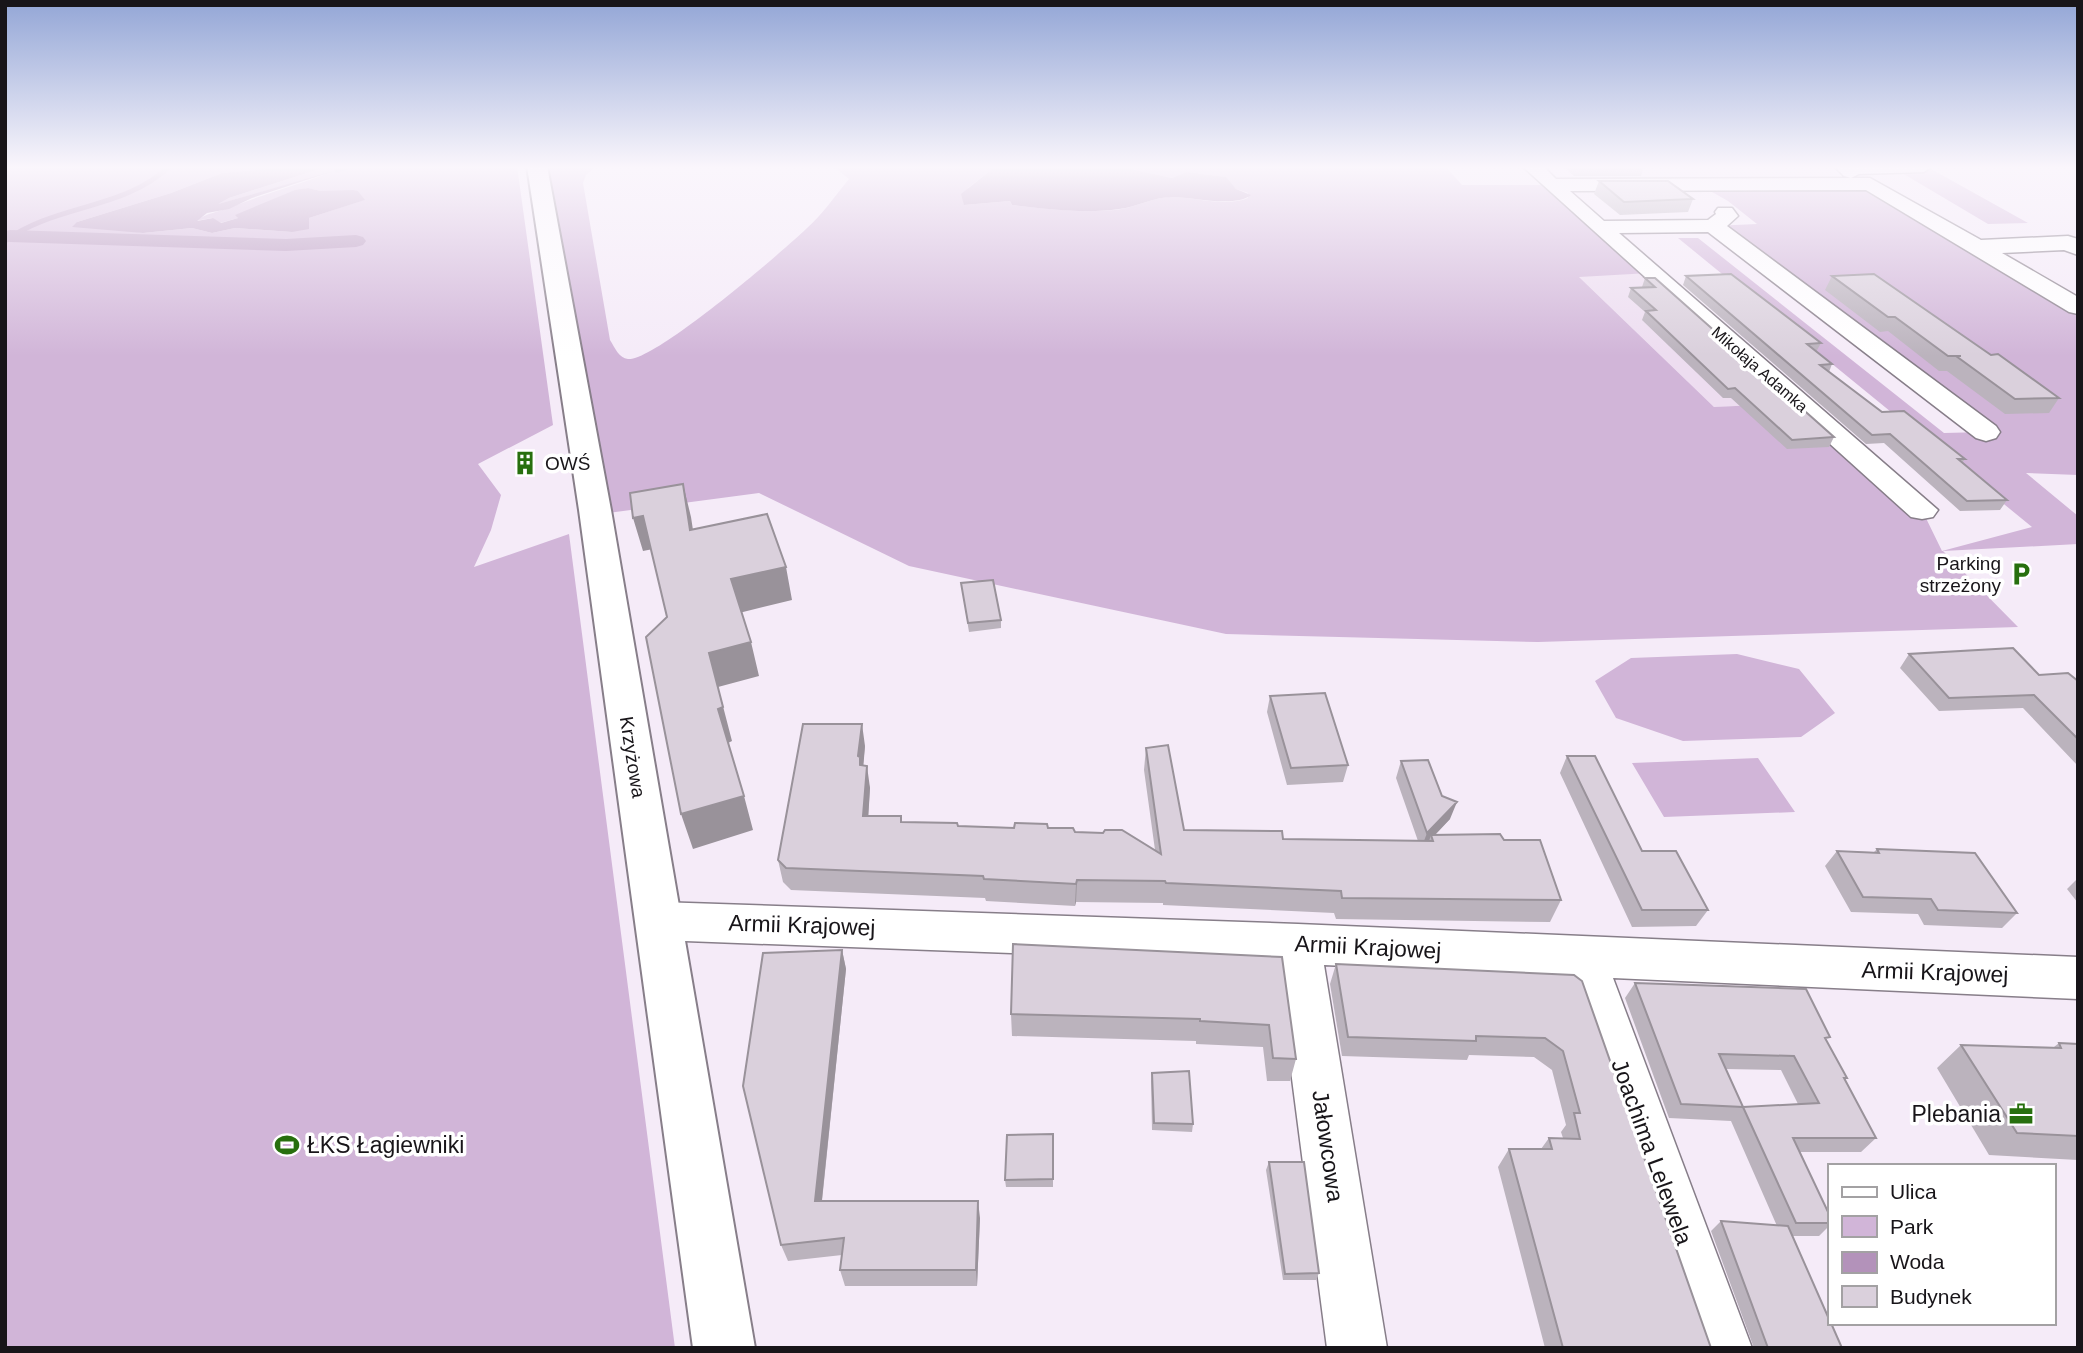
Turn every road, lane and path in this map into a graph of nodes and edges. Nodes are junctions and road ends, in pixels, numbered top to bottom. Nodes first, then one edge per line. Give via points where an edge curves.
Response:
1 (548, 229) edge
2 (1601, 229) edge
3 (1717, 229) edge
4 (1948, 229) edge
5 (1979, 247) junction
6 (2078, 248) edge
7 (2078, 307) edge
8 (1986, 432) dead end
9 (1922, 510) dead end
10 (659, 921) junction
11 (1298, 944) junction
12 (1582, 957) junction
13 (2078, 978) edge
14 (724, 1348) edge
15 (1357, 1348) edge
16 (1722, 1348) edge

1 - 10 street, Krzyżowa
2 - 9 street, Mikołaja Adamka
3 - 8 street
4 - 5 street
5 - 6 street via 2068,243
5 - 7 street
10 - 11 street, Armii Krajowej
10 - 14 street, Krzyżowa
11 - 12 street, Armii Krajowej
11 - 15 street, Jałowcowa
12 - 13 street, Armii Krajowej
12 - 16 street, Joachima Lelewela

